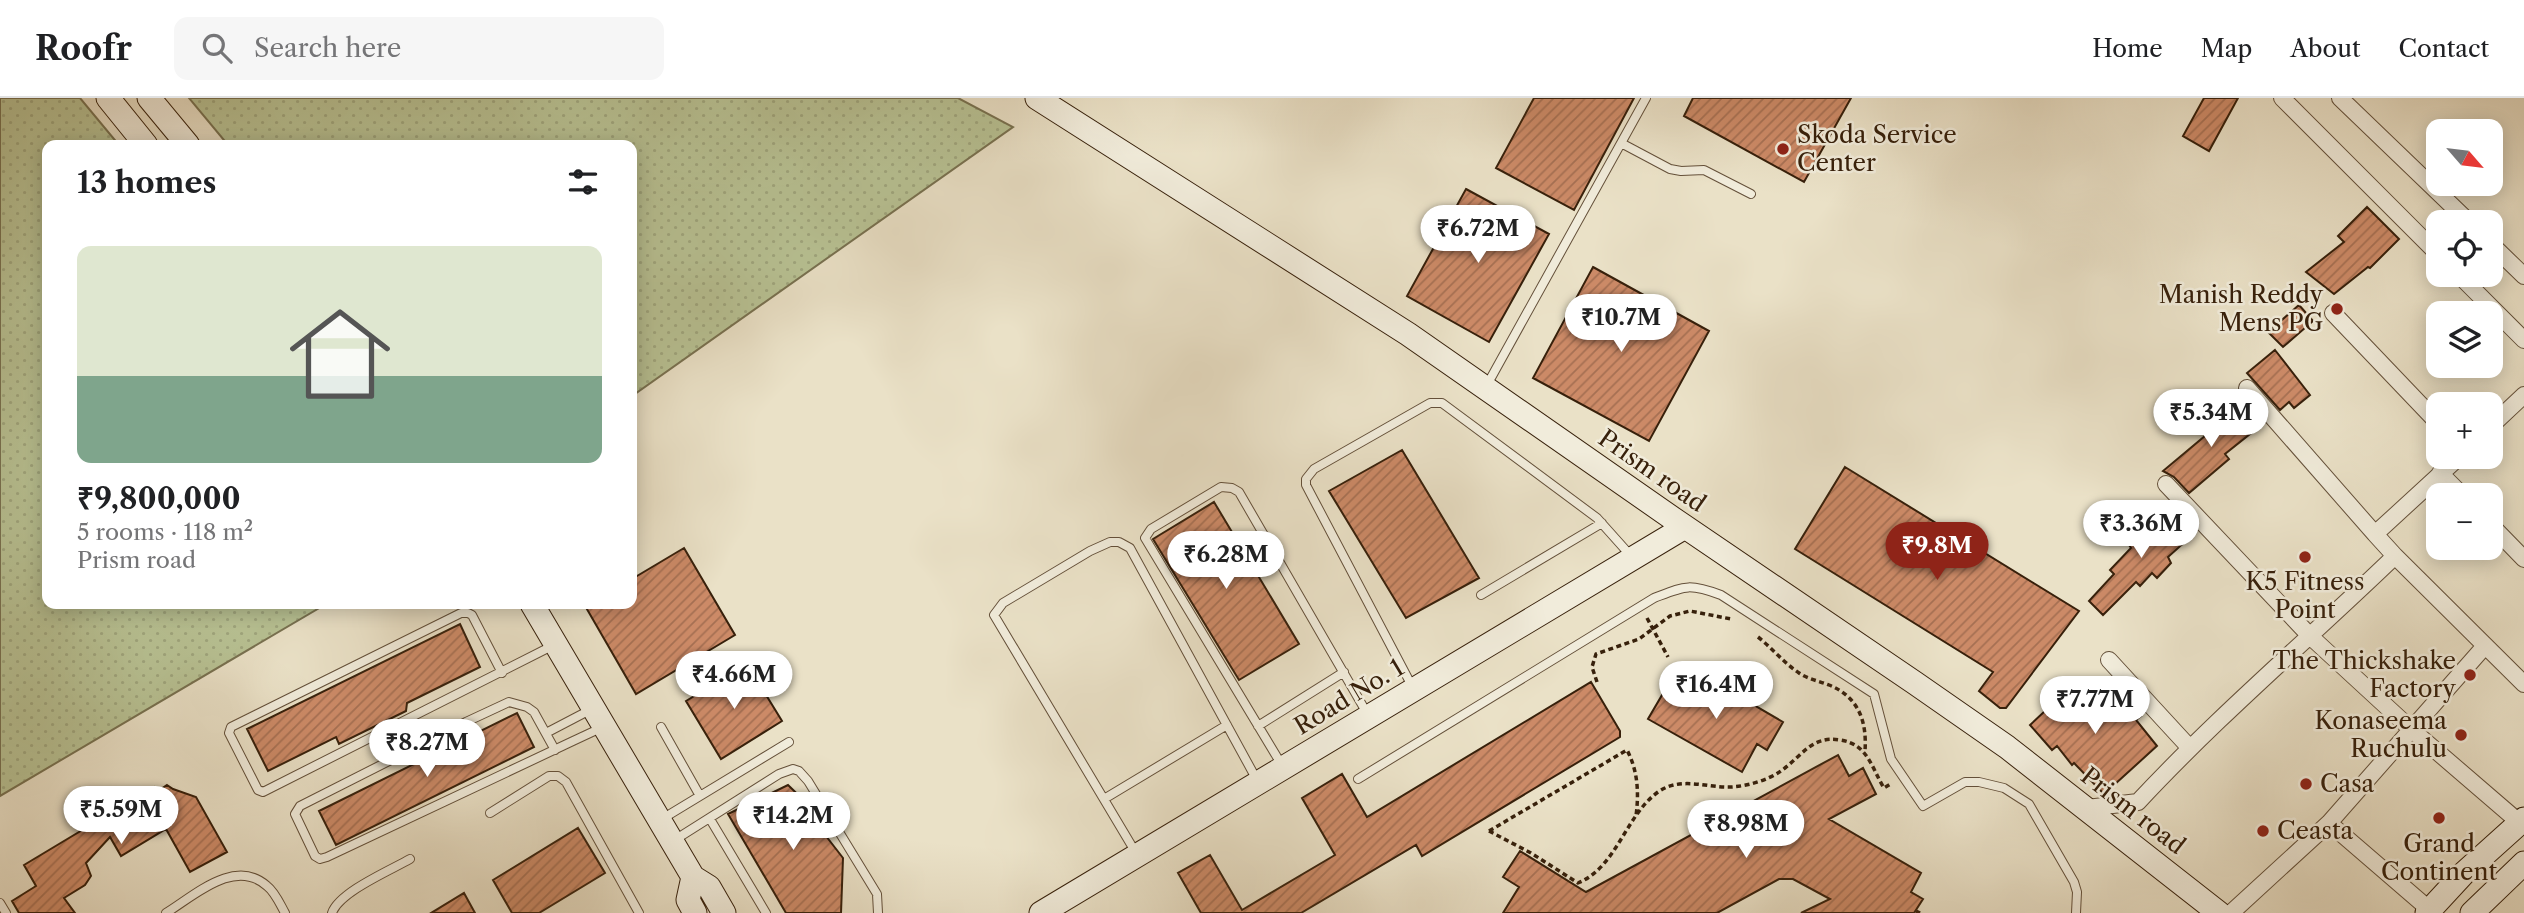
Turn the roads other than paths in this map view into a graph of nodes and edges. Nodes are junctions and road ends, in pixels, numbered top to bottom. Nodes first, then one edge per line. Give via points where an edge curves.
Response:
1 (108, 98) edge
2 (149, 98) edge
3 (1037, 98) edge
4 (1646, 98) edge
5 (2282, 98) edge
6 (2340, 98) edge
7 (142, 140) edge
8 (184, 140) edge
9 (1621, 143) junction
10 (1751, 194) dead end
11 (2457, 210) edge
12 (2426, 242) edge
13 (2503, 256) edge
14 (2524, 276) edge
15 (2471, 287) edge
16 (2333, 313) dead end
17 (2524, 340) edge
18 (1486, 387) junction
19 (2247, 388) dead end
20 (2524, 395) edge
21 (2426, 410) edge
22 (2503, 415) edge
23 (2445, 469) edge
24 (2440, 473) junction
25 (2450, 483) edge
26 (2166, 484) dead end
27 (1602, 523) junction
28 (1685, 527) junction
29 (2375, 534) junction
30 (2503, 537) edge
31 (2395, 556) junction
32 (1633, 558) junction
33 (2524, 559) edge
34 (1481, 595) dead end
35 (535, 609) edge
36 (2311, 637) junction
37 (557, 644) junction
38 (2484, 647) junction
39 (2109, 660) dead end
40 (1344, 672) junction
41 (502, 673) junction
42 (2524, 684) edge
43 (1414, 689) junction
44 (1368, 715) junction
45 (600, 717) junction
46 (1227, 725) junction
47 (1258, 726) junction
48 (661, 727) dead end
49 (2412, 730) junction
50 (547, 733) junction
51 (789, 742) dead end
52 (2189, 747) junction
53 (555, 750) junction
54 (1283, 767) junction
55 (1358, 779) dead end
56 (1258, 782) junction
57 (700, 796) junction
58 (1104, 799) junction
59 (2087, 808) junction
60 (490, 813) dead end
61 (710, 819) junction
62 (660, 820) junction
63 (2522, 821) edge
64 (2329, 823) junction
65 (672, 841) junction
66 (1138, 856) junction
67 (410, 859) dead end
68 (2524, 863) edge
69 (693, 877) junction
70 (0, 903) edge
71 (2429, 911) edge
72 (6, 913) edge
73 (166, 913) edge
74 (285, 913) edge
75 (332, 913) edge
76 (639, 913) edge
77 (695, 913) edge
78 (724, 913) edge
79 (766, 913) edge
80 (878, 913) edge
81 (1041, 913) edge
82 (2076, 913) edge
83 (2219, 913) edge
84 (2231, 913) edge
85 (2472, 913) edge

1 - 7 street
2 - 8 street
3 - 18 street, Prism road
4 - 9 lane
5 - 12 street
6 - 11 street
9 - 10 lane via 1670,169 1704,170
9 - 18 lane
13 - 14 street
15 - 17 street
16 - 21 street
18 - 28 street, Prism road
19 - 29 street
20 - 22 street
23 - 24 street
24 - 25 street
24 - 29 street
26 - 36 street
27 - 32 lane
27 - 34 lane
27 - 43 lane via 1442,403 1430,403 1310,472 1306,485
28 - 32 street, Road No. 1
28 - 59 street, Prism road via 2007,747
29 - 31 street
30 - 33 street
31 - 36 street
31 - 38 street
32 - 43 street, Road No. 1
35 - 37 street
36 - 49 street
36 - 52 street
37 - 41 lane
37 - 45 street
38 - 42 street
38 - 49 street
39 - 52 street
40 - 44 lane
40 - 47 lane
40 - 47 lane via 1239,492 1221,487 1152,529 1145,538
41 - 41 lane via 262,792 229,733 232,727 461,613 472,615
43 - 44 street, Road No. 1
44 - 54 street, Road No. 1
45 - 50 lane
45 - 53 lane
45 - 62 street
46 - 56 lane
46 - 58 lane
46 - 58 lane via 1126,544 1110,542 1090,551 1003,603 995,615 997,621
47 - 54 lane
48 - 57 lane
49 - 63 street
49 - 64 street
50 - 53 lane
50 - 53 lane via 534,712 509,702 300,806 295,810 296,819 320,859
51 - 57 lane
52 - 59 street via 2138,802
54 - 56 street, Road No. 1
55 - 82 lane via 1654,598 1685,586 1700,587 1721,595 1874,694 1891,759 1923,806 1965,782 1992,784 2029,804 2070,872 2077,892
56 - 66 street, Road No. 1
57 - 62 lane
58 - 66 lane
59 - 83 street, Prism road
60 - 76 lane via 549,776 558,776 566,782
61 - 65 lane
61 - 79 lane
61 - 80 lane via 789,769 799,771 877,894
62 - 65 street
63 - 71 street
64 - 71 street
64 - 84 street
65 - 69 street
66 - 81 street, Road No. 1
67 - 75 lane via 346,896
68 - 85 street
69 - 77 street via 688,900
69 - 78 street via 709,887
70 - 72 lane
73 - 74 lane via 229,875 246,874 269,886

